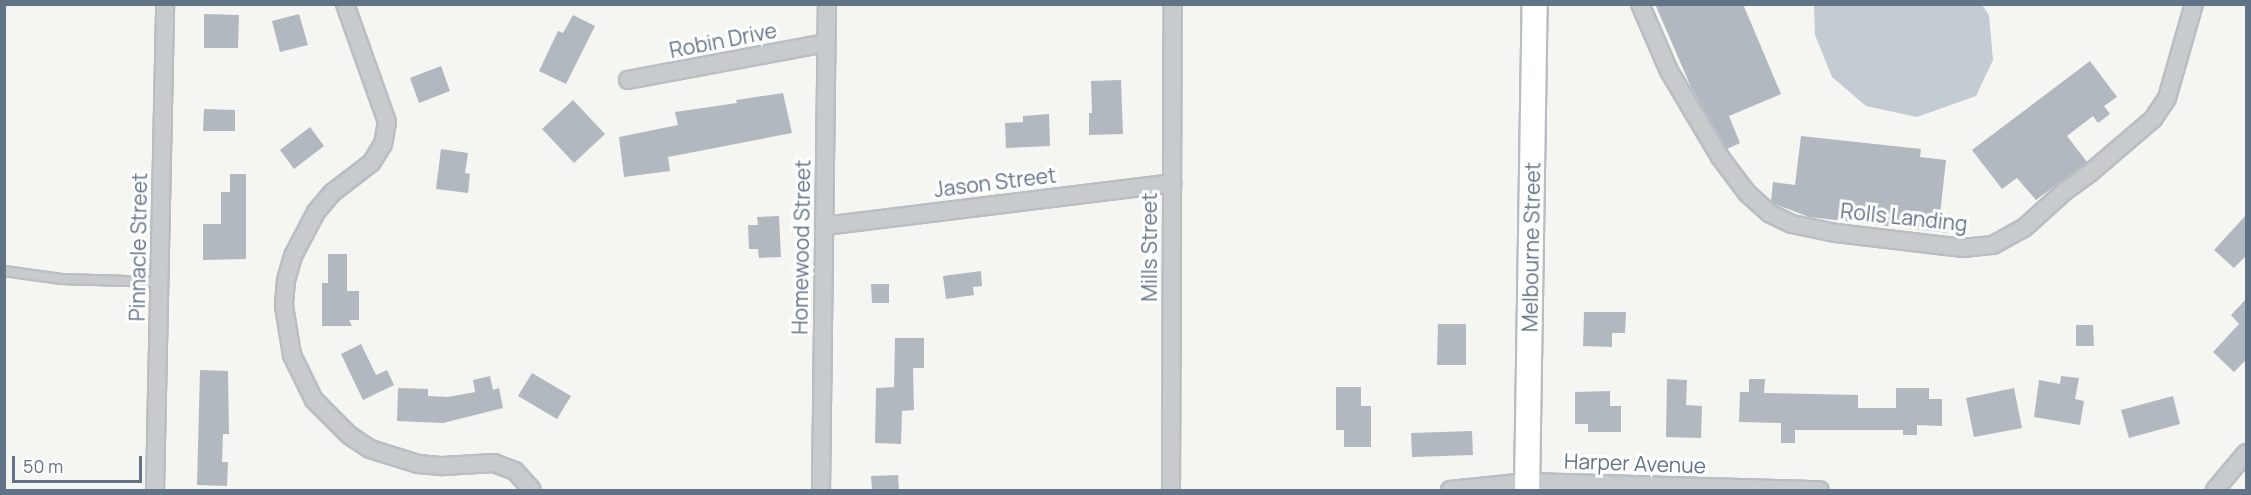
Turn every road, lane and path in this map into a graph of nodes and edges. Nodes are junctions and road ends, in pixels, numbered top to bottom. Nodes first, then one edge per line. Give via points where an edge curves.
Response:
1 (165, 4) edge
2 (345, 4) edge
3 (827, 4) edge
4 (1173, 4) edge
5 (1535, 4) edge
6 (1640, 4) edge
7 (2194, 4) edge
8 (826, 43) junction
9 (628, 80) dead end
10 (1172, 183) junction
11 (824, 226) junction
12 (4, 271) edge
13 (159, 282) junction
14 (2247, 453) edge
15 (1528, 486) edge
16 (155, 490) edge
17 (532, 490) edge
18 (821, 490) edge
19 (1171, 490) edge
20 (1450, 490) edge
21 (1820, 490) edge
22 (2215, 490) edge

1 - 13 street, Pinnacle Street
2 - 17 street via 387,122 383,144 371,163 332,193 316,212 293,256 284,306 292,355 301,378 320,406 349,435 370,448 418,464 494,463 515,471
3 - 8 street, Homewood Street
4 - 10 street, Mills Street
5 - 15 street, Melbourne Street
6 - 7 street, Rolls Landing via 1669,71 1720,157 1768,213 1792,224 1836,233 1963,248 1993,245 2024,228 2153,119 2167,98
8 - 9 street, Robin Drive
8 - 11 street, Homewood Street
10 - 11 street, Jason Street
10 - 19 street, Mills Street
11 - 18 street, Homewood Street
12 - 13 lane via 61,279
13 - 16 street, Pinnacle Street
14 - 22 street
15 - 20 street, Harper Avenue
15 - 21 street, Harper Avenue

